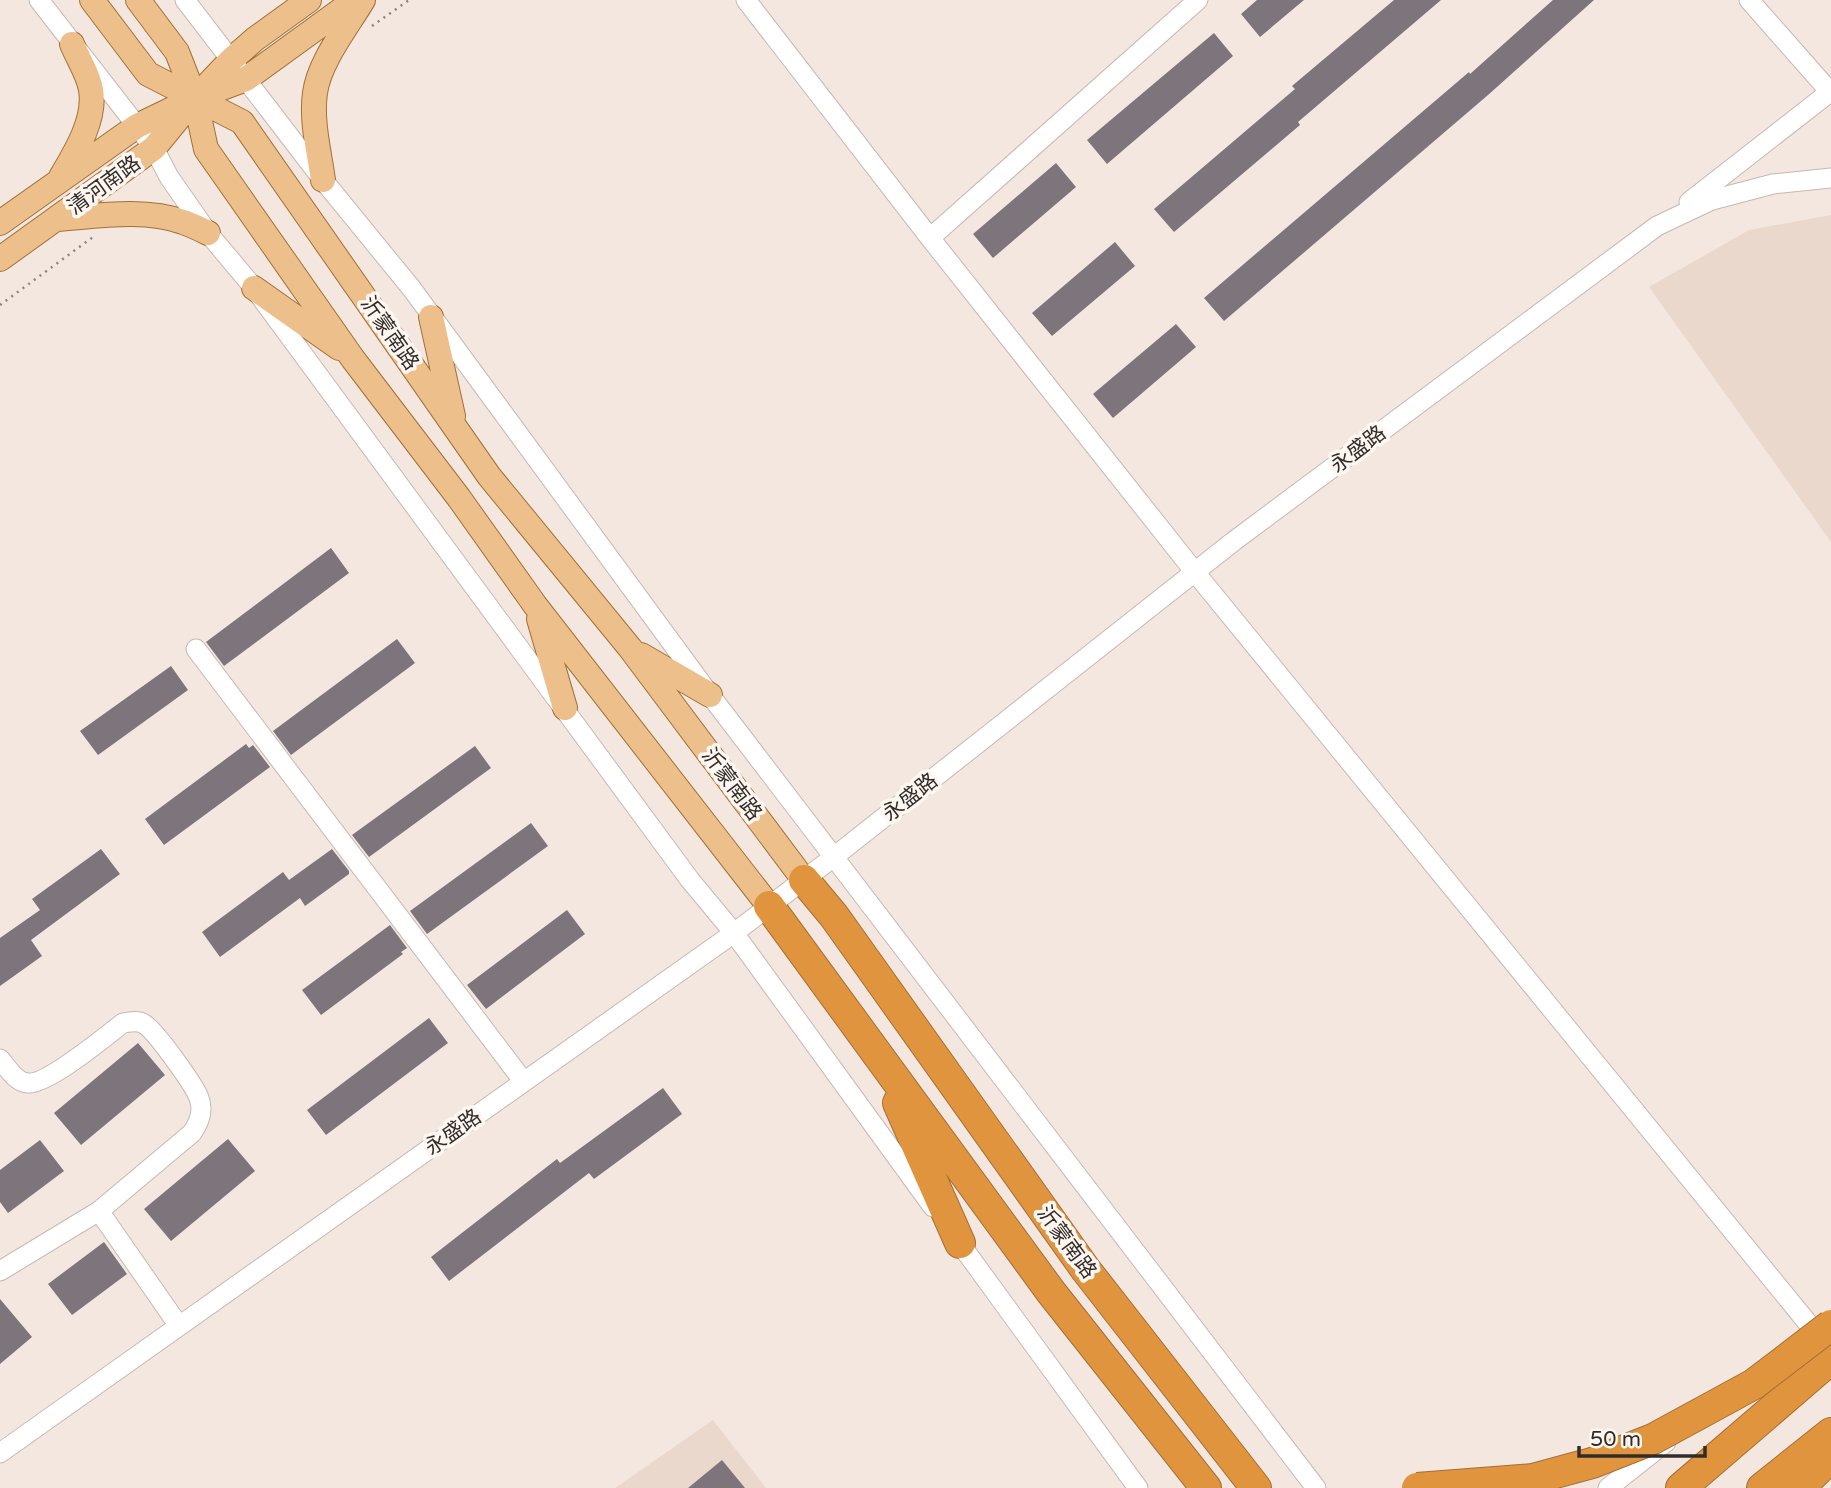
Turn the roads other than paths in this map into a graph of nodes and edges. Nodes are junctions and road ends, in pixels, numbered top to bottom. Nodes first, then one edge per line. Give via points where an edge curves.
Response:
1 (39, 0) edge
2 (92, 0) edge
3 (138, 0) edge
4 (185, 0) edge
5 (309, 0) edge
6 (355, 0) edge
7 (363, 0) edge
8 (746, 0) edge
9 (1198, 0) edge
10 (1749, 0) edge
11 (72, 44) junction
12 (239, 69) junction
13 (1831, 93) edge
14 (195, 98) junction
15 (136, 126) junction
16 (154, 148) junction
17 (1831, 178) edge
18 (323, 180) junction
19 (57, 183) junction
20 (56, 219) junction
21 (0, 223) edge
22 (1657, 226) junction
23 (208, 233) junction
24 (930, 238) junction
25 (0, 259) edge
26 (254, 288) junction
27 (431, 317) junction
28 (353, 359) junction
29 (455, 427) junction
30 (1194, 571) junction
31 (535, 605) junction
32 (630, 648) junction
33 (196, 649) dead end
34 (710, 695) junction
35 (565, 708) junction
36 (835, 856) junction
37 (804, 880) junction
38 (769, 906) junction
39 (734, 933) junction
40 (873, 1049) junction
41 (0, 1059) edge
42 (523, 1082) junction
43 (99, 1211) junction
44 (960, 1243) junction
45 (0, 1271) edge
46 (1831, 1311) edge
47 (179, 1326) junction
48 (1821, 1326) edge
49 (1831, 1359) edge
50 (1831, 1375) edge
51 (1831, 1433) edge
52 (0, 1453) edge
53 (1831, 1455) edge
54 (1138, 1488) edge
55 (1206, 1488) edge
56 (1256, 1488) edge
57 (1316, 1488) edge
58 (1417, 1488) edge
59 (1608, 1488) edge
60 (1683, 1488) edge
61 (1695, 1488) edge
62 (1762, 1488) edge
63 (1785, 1488) edge
64 (1799, 1488) edge

1 - 11 street
2 - 14 main road, 沂蒙南路 via 148,74
3 - 14 main road, 沂蒙南路 via 177,52
4 - 12 street
5 - 12 main road, 清河南路 via 255,39
6 - 12 main road, 清河南路
7 - 18 main road via 327,59 315,91
8 - 24 street
9 - 24 street
10 - 13 street
11 - 15 street
11 - 19 main road via 91,90 90,110 80,144
12 - 14 main road, 清河南路
12 - 18 street
13 - 22 street
14 - 15 main road, 清河南路
14 - 16 main road, 清河南路
14 - 28 main road, 沂蒙南路 via 206,149
14 - 29 main road, 沂蒙南路 via 242,122
15 - 16 street
15 - 19 main road, 清河南路
16 - 20 main road, 清河南路
16 - 23 street
17 - 22 street, 永盛路 via 1773,184 1712,200
18 - 27 street
19 - 21 main road, 清河南路
20 - 23 main road via 123,215 181,221
20 - 25 main road, 清河南路
22 - 30 street, 永盛路
23 - 26 street
24 - 30 street
26 - 28 main road
26 - 35 street
27 - 29 main road
27 - 34 street
28 - 31 main road, 沂蒙南路
29 - 32 main road, 沂蒙南路
30 - 36 street, 永盛路
30 - 48 street
31 - 35 main road
31 - 38 main road, 沂蒙南路
32 - 34 main road
32 - 37 main road, 沂蒙南路
33 - 42 street
34 - 36 street
35 - 39 street
36 - 37 street, 永盛路
36 - 57 street
37 - 38 street, 永盛路
37 - 56 highway, 沂蒙南路 via 1086,1270
38 - 39 street, 永盛路
38 - 40 highway, 沂蒙南路
39 - 42 street, 永盛路
39 - 44 street
40 - 44 highway
40 - 55 highway, 沂蒙南路 via 1051,1292
41 - 43 street via 16,1079 29,1084 49,1077 132,1021 144,1024 159,1039 200,1099 201,1120 192,1133
42 - 47 street, 永盛路
43 - 45 street
43 - 47 street
44 - 54 street
46 - 48 street
47 - 52 street, 永盛路
48 - 58 highway, bridge via 1754,1384 1653,1438 1592,1463 1533,1479
48 - 59 street
49 - 60 highway
50 - 60 highway
50 - 61 main road
51 - 62 highway
53 - 63 main road
53 - 64 highway

